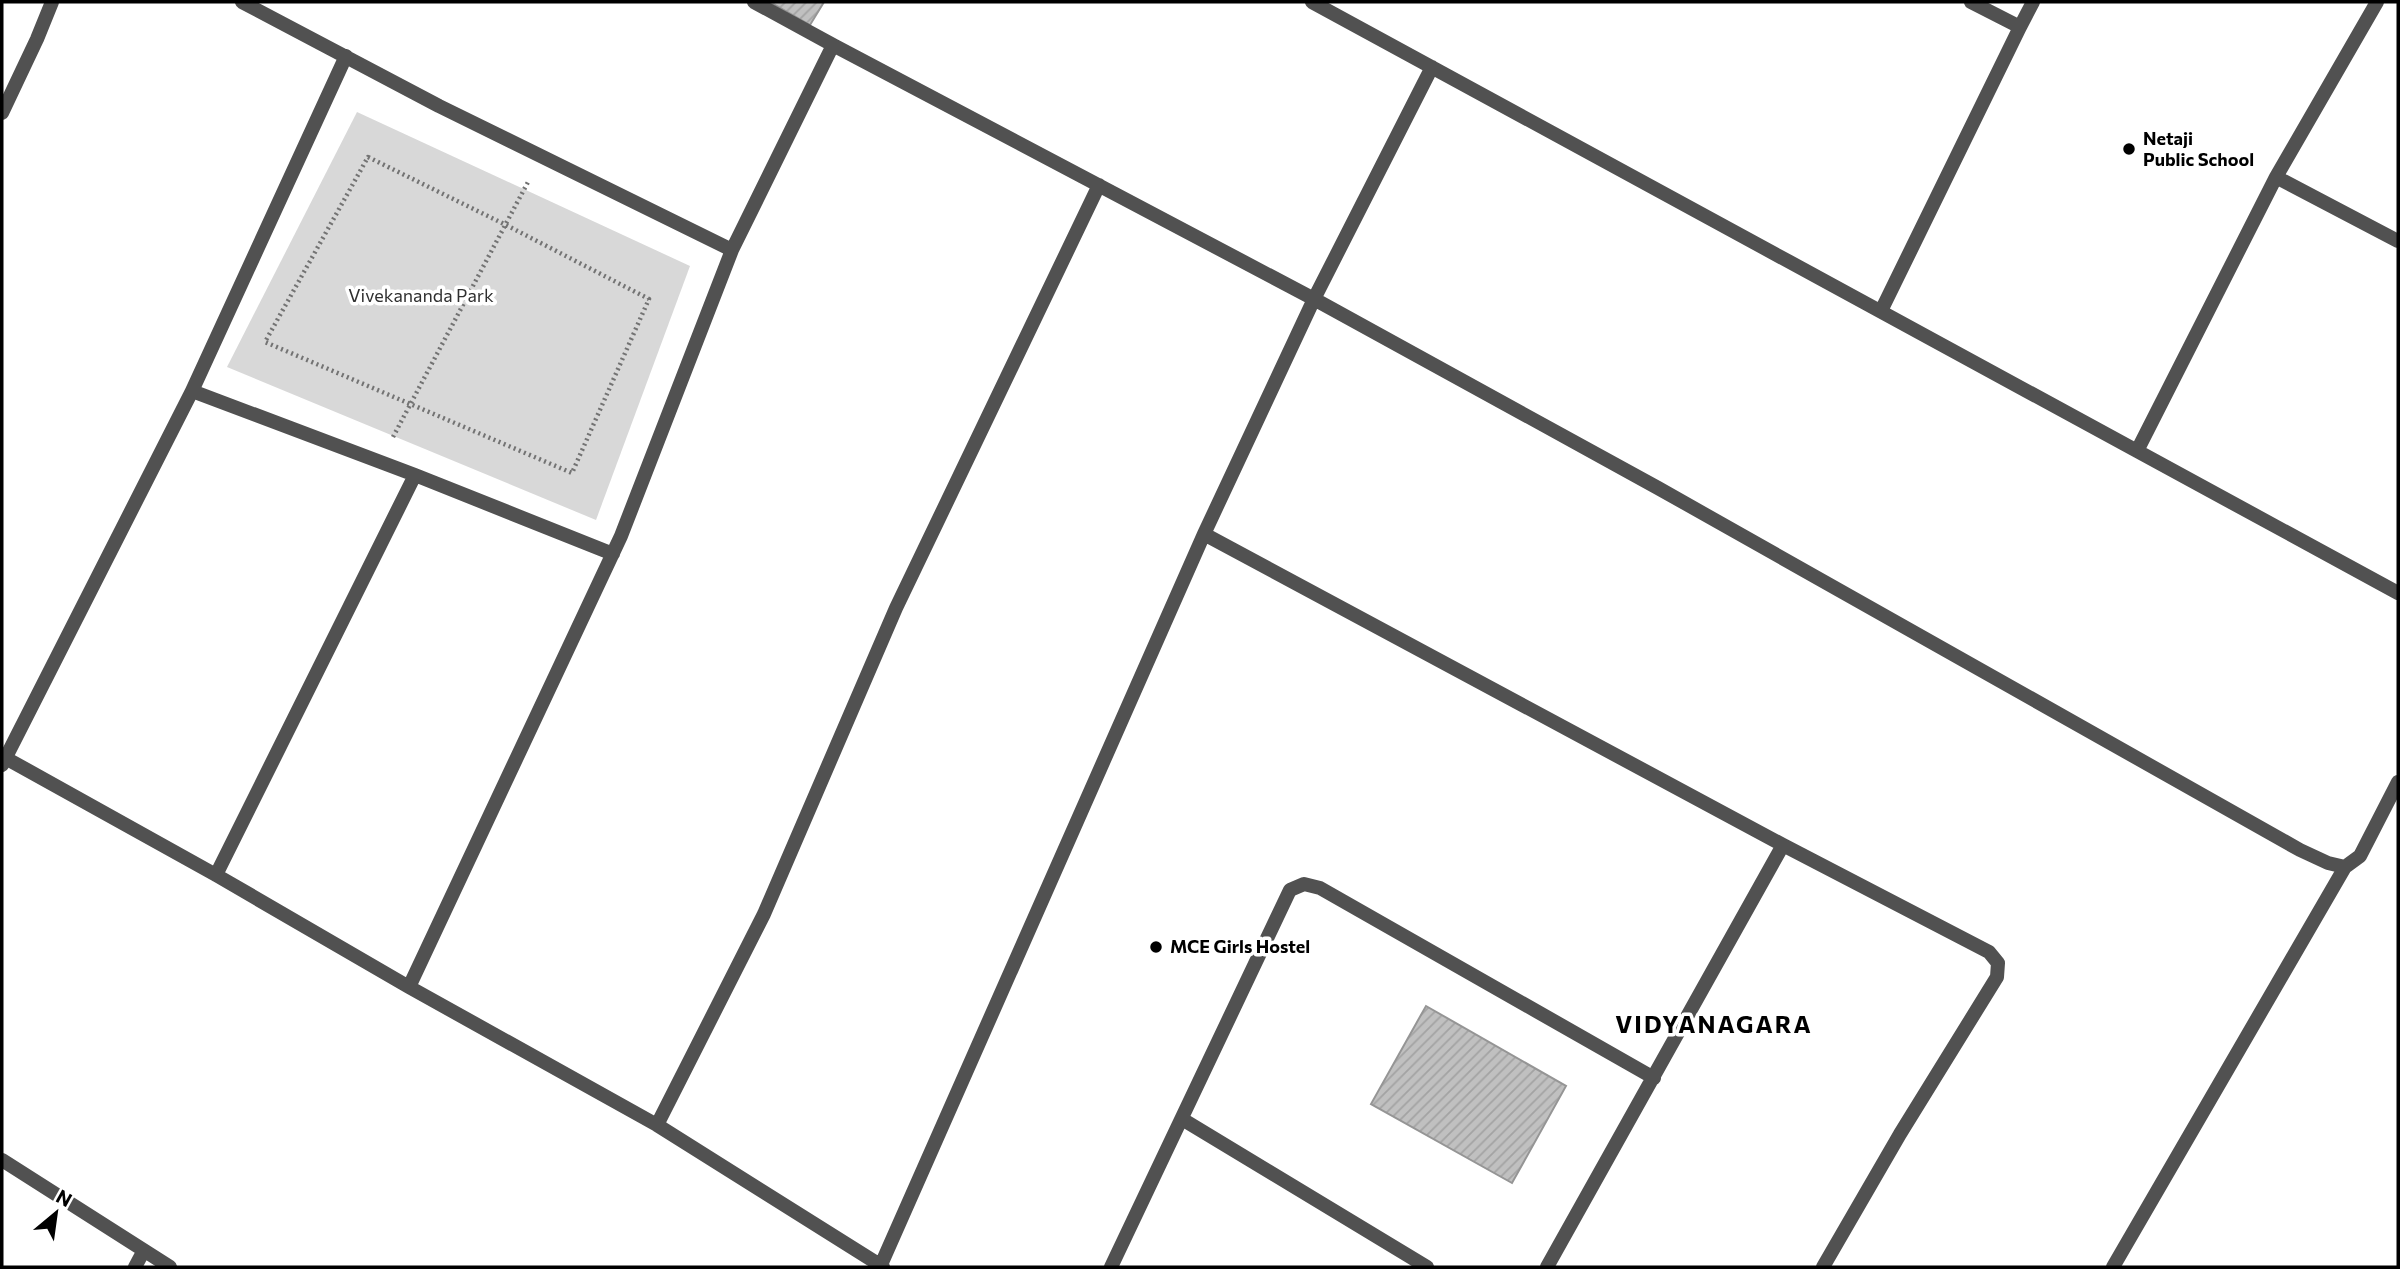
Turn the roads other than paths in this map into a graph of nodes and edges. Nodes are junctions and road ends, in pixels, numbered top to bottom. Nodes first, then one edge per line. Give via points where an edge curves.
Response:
1 (52, 2) edge
2 (242, 2) edge
3 (754, 2) edge
4 (1312, 2) edge
5 (1971, 2) edge
6 (2033, 2) edge
7 (2377, 2) edge
8 (2020, 27) junction
9 (834, 45) junction
10 (346, 56) junction
11 (1432, 67) junction
12 (2, 113) edge
13 (2276, 177) junction
14 (1099, 185) junction
15 (2398, 241) edge
16 (732, 250) junction
17 (1314, 299) junction
18 (1881, 311) junction
19 (192, 391) junction
20 (2137, 451) junction
21 (415, 475) junction
22 (1204, 534) junction
23 (613, 554) junction
24 (2398, 593) edge
25 (3, 760) edge
26 (2398, 782) edge
27 (1783, 845) junction
28 (2345, 867) junction
29 (216, 875) junction
30 (409, 987) junction
31 (1654, 1079) junction
32 (1182, 1119) junction
33 (657, 1125) junction
34 (2, 1160) edge
35 (143, 1252) junction
36 (135, 1267) edge
37 (170, 1267) edge
38 (881, 1267) edge
39 (1111, 1267) edge
40 (1427, 1267) edge
41 (1548, 1267) edge
42 (1823, 1267) edge
43 (2113, 1267) edge

1 - 12 street
2 - 10 street
3 - 9 street
4 - 11 street
5 - 8 street
6 - 8 street
7 - 13 street
8 - 18 street
9 - 14 street
9 - 16 street
10 - 16 street
10 - 19 street
11 - 17 street
11 - 18 street
13 - 15 street
13 - 20 street
14 - 17 street
14 - 33 street via 897,608 764,914
16 - 23 street
17 - 22 street
17 - 28 street via 2300,850
18 - 20 street
19 - 21 street
19 - 25 street
20 - 24 street
21 - 23 street
21 - 29 street
22 - 27 street
22 - 38 street
23 - 30 street
25 - 29 street
26 - 28 street via 2360,856
27 - 31 street
27 - 42 street via 1989,952 1998,963 1997,977
28 - 43 street
29 - 30 street
30 - 33 street
31 - 32 street via 1320,888 1304,884 1290,890
31 - 41 street
32 - 39 street
32 - 40 street
33 - 38 street
34 - 35 street
35 - 36 street
35 - 37 street

